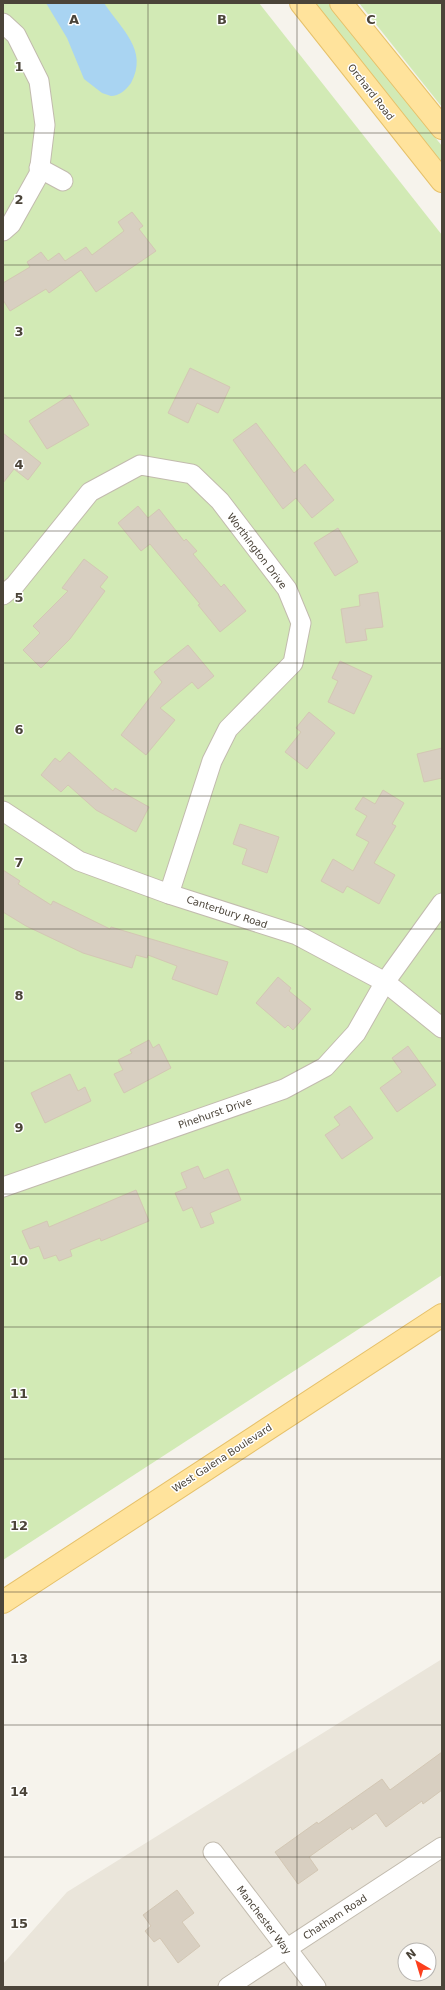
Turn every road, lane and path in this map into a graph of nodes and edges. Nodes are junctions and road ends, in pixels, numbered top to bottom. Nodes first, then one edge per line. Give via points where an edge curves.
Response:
1 (301, 3) edge
2 (341, 3) edge
3 (3, 23) edge
4 (442, 128) edge
5 (40, 168) junction
6 (63, 181) dead end
7 (442, 181) edge
8 (3, 231) edge
9 (3, 595) edge
10 (3, 811) edge
11 (169, 894) junction
12 (442, 903) edge
13 (385, 982) junction
14 (442, 1028) edge
15 (3, 1187) edge
16 (442, 1315) edge
17 (3, 1602) edge
18 (442, 1847) edge
19 (213, 1852) dead end
20 (286, 1949) junction
21 (228, 1987) edge
22 (316, 1987) edge

1 - 7 main road, Orchard Road
2 - 4 main road
3 - 5 street via 16,35 39,81 45,125
5 - 6 street
5 - 8 street via 11,224
9 - 11 street, Worthington Drive via 15,585 90,492 140,465 192,474 220,501 287,589 301,623 293,663 228,729 212,761
10 - 11 street, Canterbury Road via 79,861
11 - 13 street, Canterbury Road via 297,935
12 - 13 street, Pinehurst Drive
13 - 14 street, Canterbury Road
13 - 15 street, Pinehurst Drive via 356,1033 325,1067 284,1089
16 - 17 main road, West Galena Boulevard
18 - 20 street, Chatham Road
19 - 20 street, Manchester Way
20 - 21 street, Chatham Road
20 - 22 street, Manchester Way

